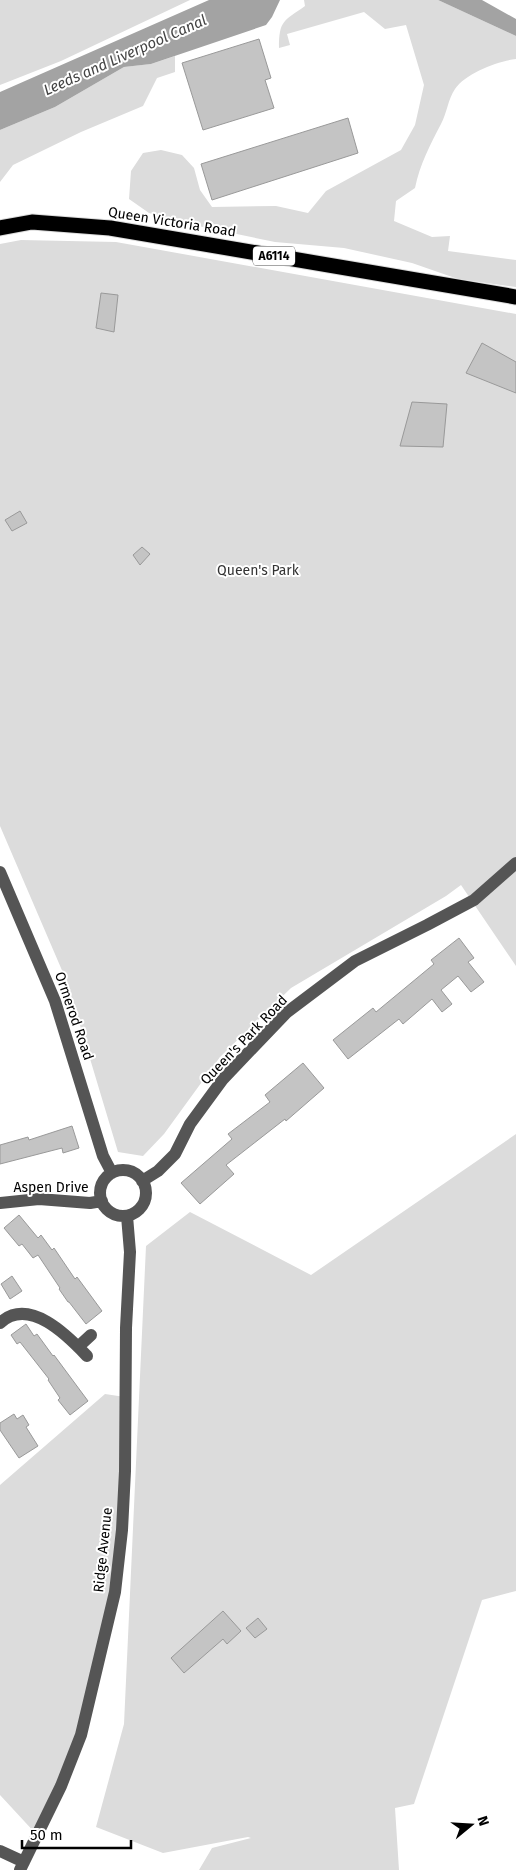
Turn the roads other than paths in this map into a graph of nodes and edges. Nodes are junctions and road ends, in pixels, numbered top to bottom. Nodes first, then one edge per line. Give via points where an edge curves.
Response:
1 (0, 228) edge
2 (516, 298) edge
3 (516, 863) edge
4 (0, 872) edge
5 (112, 1173) junction
6 (142, 1180) junction
7 (102, 1202) junction
8 (0, 1203) edge
9 (127, 1216) junction
10 (0, 1323) edge
11 (91, 1335) dead end
12 (0, 1852) edge
13 (22, 1866) edge

1 - 2 highway, Queen Victoria Road / A6114 via 32,222 117,229
3 - 6 street, Queen's Park Road via 474,900 355,961 286,1014 223,1079 190,1124 175,1154 158,1171
4 - 5 street, Ormerod Road via 55,1001 103,1156
5 - 6 street via 125,1170
5 - 7 street via 101,1188
6 - 9 street via 146,1187 145,1202
7 - 8 street, Aspen Drive via 39,1199
7 - 9 street via 112,1213
9 - 13 street, Ridge Avenue via 130,1252 124,1471 115,1592 81,1735 61,1786
10 - 11 street via 19,1314 43,1320 69,1336 83,1352
12 - 13 street

